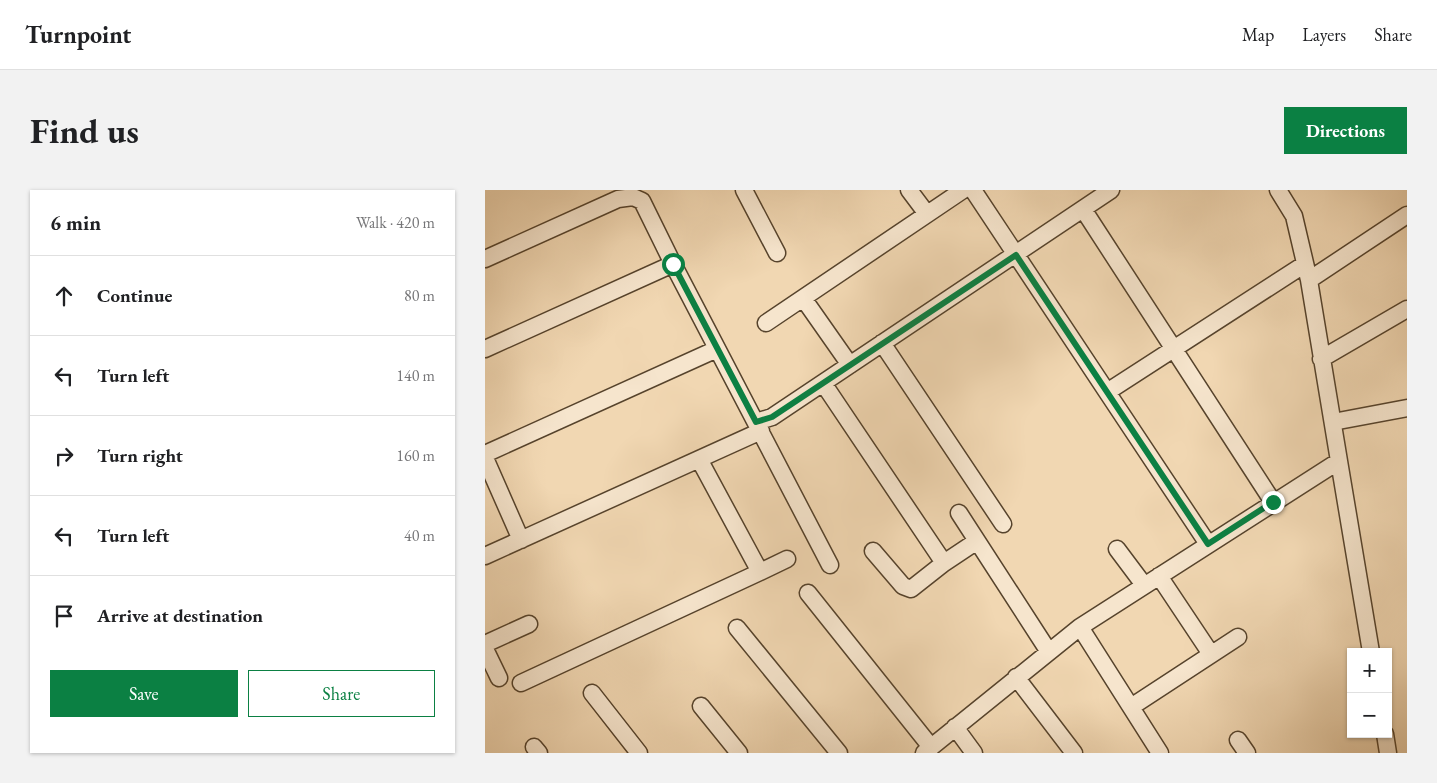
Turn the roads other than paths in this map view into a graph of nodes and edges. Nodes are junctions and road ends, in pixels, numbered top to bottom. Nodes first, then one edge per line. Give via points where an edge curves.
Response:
1 (744, 190) edge
2 (909, 190) edge
3 (963, 190) edge
4 (973, 190) edge
5 (1111, 190) edge
6 (1279, 190) edge
7 (1083, 209) junction
8 (927, 214) junction
9 (1407, 215) edge
10 (777, 253) dead end
11 (1016, 255) junction
12 (485, 259) edge
13 (673, 264) junction
14 (1307, 272) junction
15 (803, 298) junction
16 (1407, 310) edge
17 (766, 323) dead end
18 (882, 343) junction
19 (485, 349) edge
20 (717, 349) junction
21 (1174, 349) junction
22 (1321, 359) junction
23 (850, 365) junction
24 (823, 383) junction
25 (1107, 392) junction
26 (1407, 408) edge
27 (1333, 422) junction
28 (758, 427) junction
29 (485, 454) edge
30 (485, 458) edge
31 (699, 459) junction
32 (1339, 461) junction
33 (1273, 502) junction
34 (959, 513) dead end
35 (1003, 524) dead end
36 (521, 540) junction
37 (977, 541) junction
38 (1208, 544) junction
39 (1117, 549) dead end
40 (873, 551) dead end
41 (485, 556) edge
42 (787, 559) dead end
43 (944, 563) junction
44 (830, 565) dead end
45 (760, 572) junction
46 (1159, 576) junction
47 (1144, 586) junction
48 (808, 593) dead end
49 (529, 624) dead end
50 (1080, 627) junction
51 (737, 628) dead end
52 (1238, 637) dead end
53 (485, 644) edge
54 (485, 648) edge
55 (1370, 648) edge
56 (1049, 652) junction
57 (1211, 654) junction
58 (1016, 677) junction
59 (499, 678) dead end
60 (521, 683) dead end
61 (592, 694) dead end
62 (701, 706) dead end
63 (1131, 707) junction
64 (955, 728) junction
65 (1386, 738) edge
66 (928, 750) edge
67 (639, 753) edge
68 (739, 753) edge
69 (839, 753) edge
70 (974, 753) edge
71 (1074, 753) edge
72 (1160, 753) edge
73 (1388, 753) edge

1 - 10 street
2 - 8 street
3 - 8 street
4 - 11 street
5 - 7 street
6 - 14 street via 1295,216
7 - 11 street
7 - 21 street
8 - 15 street
9 - 14 street
11 - 18 street
11 - 25 street
12 - 13 street via 618,199 633,198 642,201
13 - 19 street
13 - 20 street
14 - 21 street
14 - 22 street
15 - 17 street
15 - 23 street
16 - 22 street
18 - 23 street
18 - 35 street
20 - 28 street
20 - 29 street
21 - 25 street
21 - 33 street
22 - 27 street
23 - 24 street
24 - 28 street
24 - 43 street
25 - 38 street
26 - 27 street
27 - 32 street
28 - 31 street
28 - 44 street
30 - 36 street
31 - 36 street
31 - 45 street
32 - 33 street
32 - 55 street
33 - 38 street
34 - 37 street
36 - 41 street
37 - 43 street
37 - 56 street
38 - 46 street
39 - 47 street
40 - 43 street via 903,586 911,589
42 - 45 street
45 - 60 street
46 - 47 street
46 - 57 street
47 - 50 street
48 - 66 street
49 - 53 street
50 - 56 street
50 - 63 street
51 - 69 street
52 - 57 street
54 - 59 street
56 - 58 street
57 - 63 street
58 - 64 street
58 - 71 street
61 - 67 street
62 - 68 street
63 - 72 street
64 - 66 street
64 - 70 street
65 - 73 street

